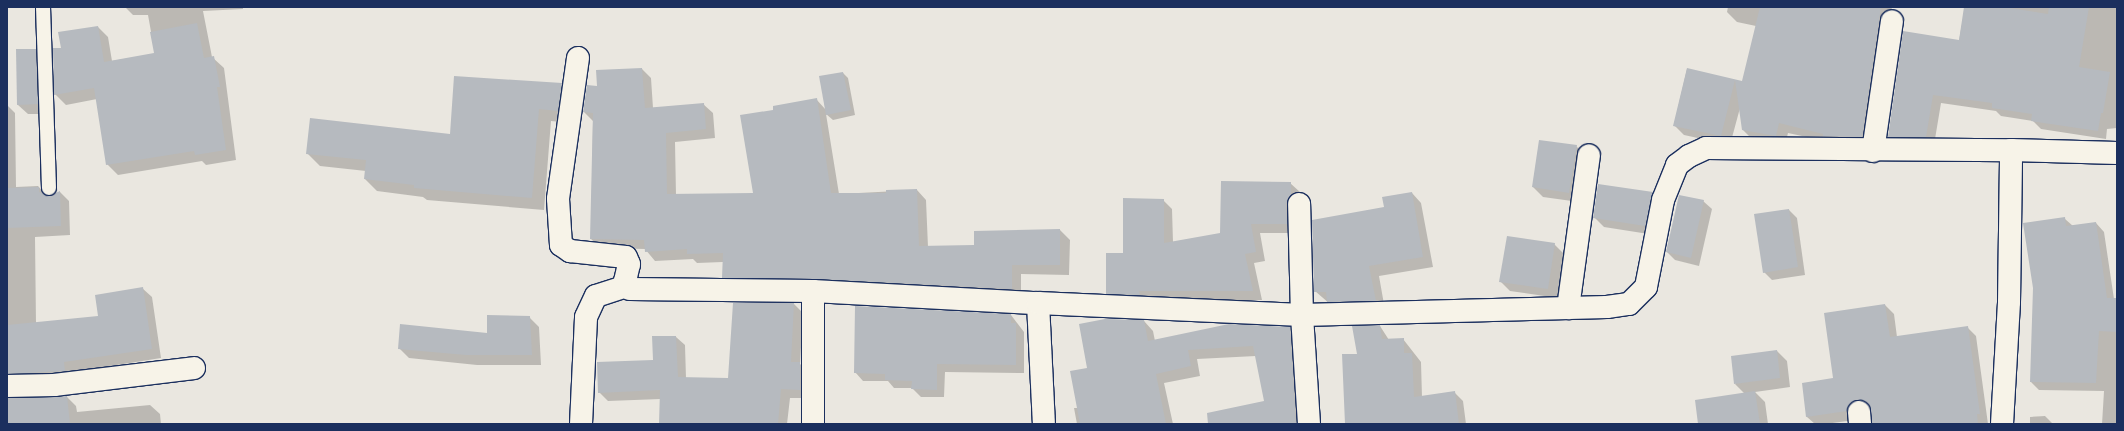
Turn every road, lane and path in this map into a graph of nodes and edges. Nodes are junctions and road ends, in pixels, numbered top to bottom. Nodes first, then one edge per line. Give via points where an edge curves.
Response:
1 (43, 7) edge
2 (1892, 21) dead end
3 (578, 58) dead end
4 (2011, 150) junction
5 (1873, 151) junction
6 (2117, 153) edge
7 (1589, 155) dead end
8 (49, 188) dead end
9 (1299, 204) dead end
10 (626, 286) junction
11 (813, 292) junction
12 (1038, 303) junction
13 (1568, 308) junction
14 (1302, 315) junction
15 (194, 368) dead end
16 (7, 386) edge
17 (581, 424) edge
18 (813, 424) edge
19 (1044, 424) edge
20 (1309, 424) edge
21 (2002, 424) edge

1 - 8 lane
2 - 5 street
3 - 10 street via 558,199 561,245 570,251 626,257 629,264
4 - 5 street
4 - 6 street
4 - 21 street via 2009,302
5 - 13 street via 1706,148 1689,156 1677,165 1663,200 1646,287 1629,304
7 - 13 street
9 - 14 street
10 - 11 street via 638,291
10 - 17 street via 596,296 586,317
11 - 12 street
11 - 18 street
12 - 14 street
12 - 19 street
13 - 14 street
14 - 20 street
15 - 16 street via 54,385

